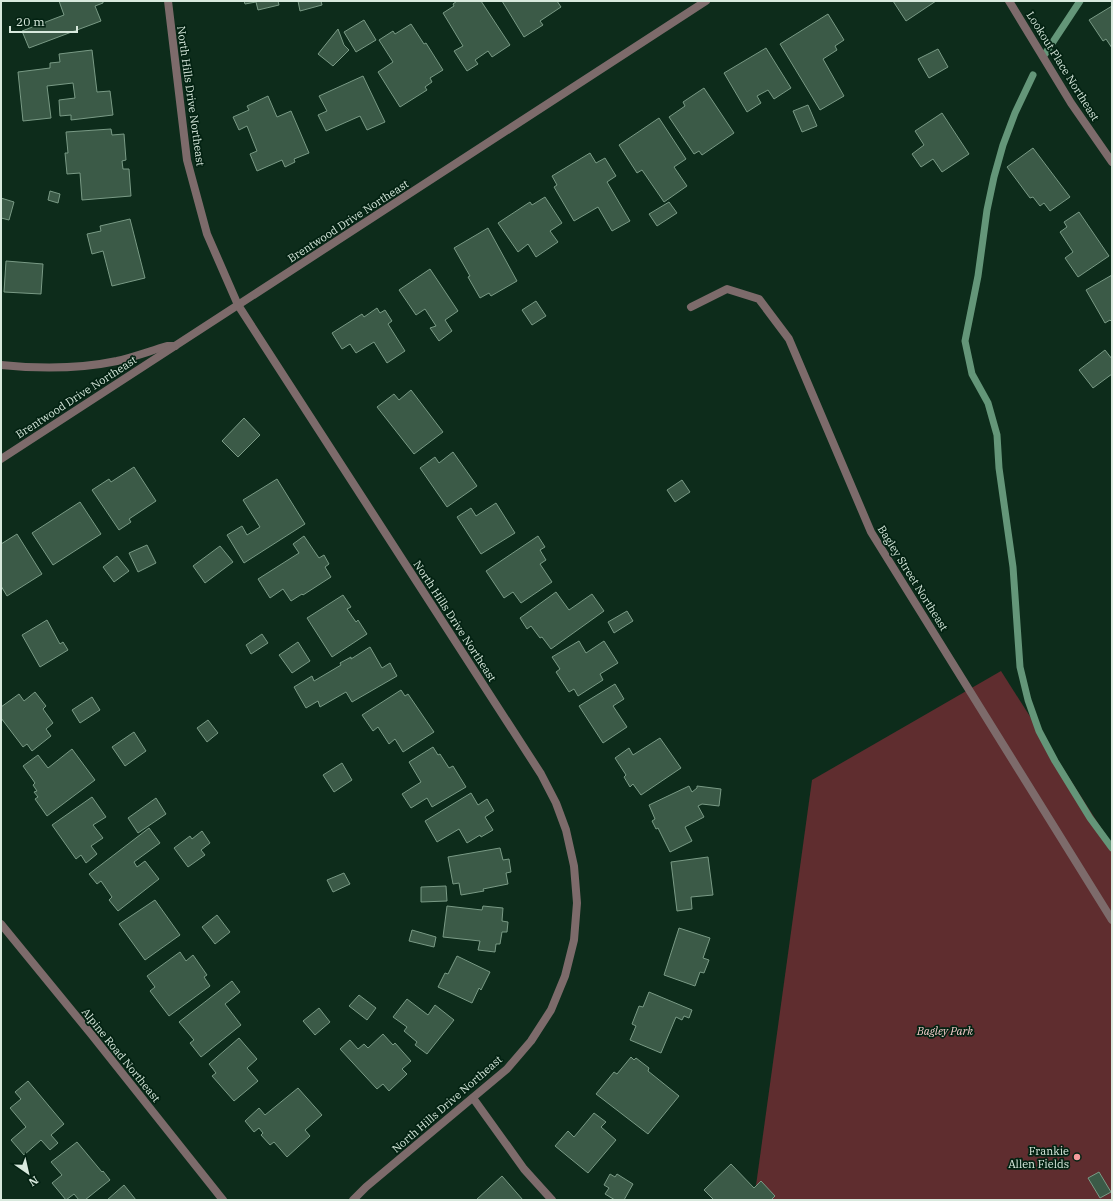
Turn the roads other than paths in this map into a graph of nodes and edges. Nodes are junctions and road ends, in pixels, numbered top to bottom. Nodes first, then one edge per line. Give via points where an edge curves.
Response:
1 (168, 1) edge
2 (706, 1) edge
3 (1009, 1) edge
4 (1112, 162) edge
5 (238, 305) junction
6 (691, 307) dead end
7 (176, 346) junction
8 (1, 365) edge
9 (1, 459) edge
10 (1112, 920) edge
11 (1, 924) edge
12 (473, 1098) junction
13 (223, 1200) edge
14 (354, 1200) edge
15 (552, 1200) edge

1 - 5 street, North Hills Drive Northeast via 187,160 207,234
2 - 5 street, Brentwood Drive Northeast
3 - 4 street, Lookout Place Northeast via 1070,103
5 - 7 street, Brentwood Drive Northeast
5 - 12 street, North Hills Drive Northeast via 541,774 566,830 574,866 577,903 574,940 565,976 551,1010 531,1041 507,1069
6 - 10 street, Bagley Street Northeast via 727,289 759,299 789,339 871,532
7 - 8 street via 167,346 117,360 69,367 27,368
7 - 9 street, Brentwood Drive Northeast
11 - 13 street, Alpine Road Northeast
12 - 14 street, North Hills Drive Northeast via 366,1187
12 - 15 street via 524,1169

